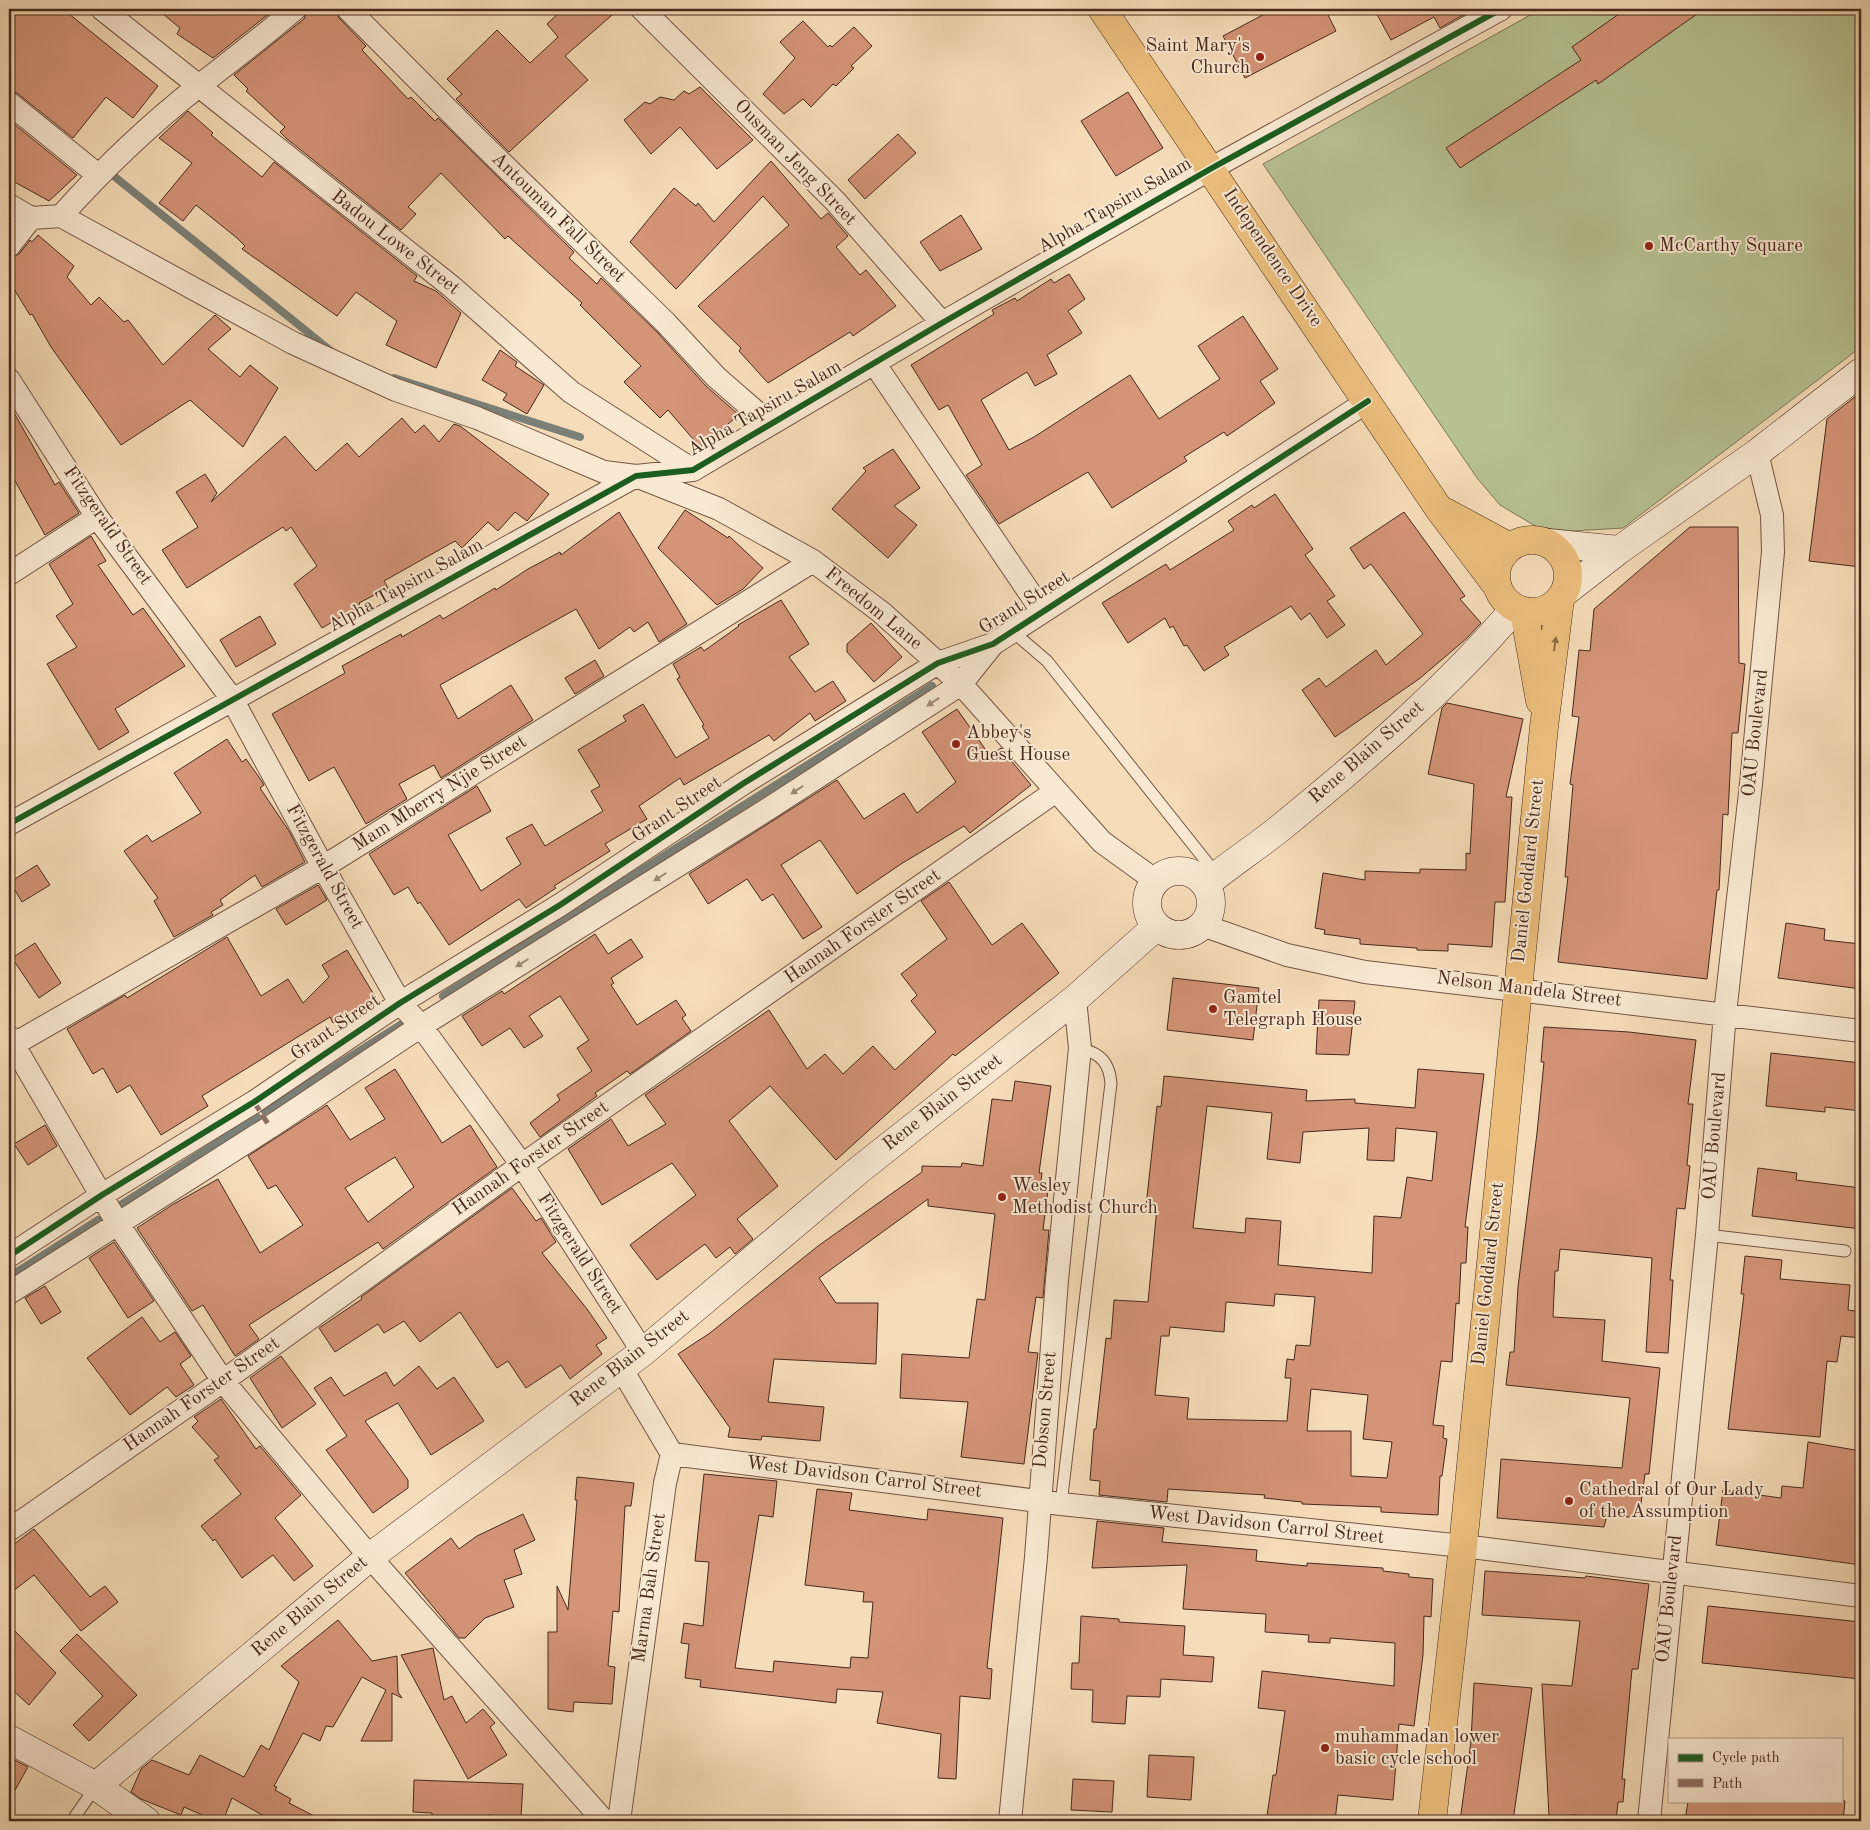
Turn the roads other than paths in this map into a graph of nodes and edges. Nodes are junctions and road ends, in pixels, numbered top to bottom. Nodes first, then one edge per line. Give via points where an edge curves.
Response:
1 (102, 9) edge
2 (295, 9) edge
3 (348, 9) edge
4 (642, 9) edge
5 (1102, 9) edge
6 (1501, 9) edge
7 (198, 86) junction
8 (9, 103) edge
9 (1212, 168) junction
10 (98, 175) junction
11 (9, 205) edge
12 (62, 216) junction
13 (31, 218) junction
14 (9, 246) edge
15 (942, 323) junction
16 (874, 363) junction
17 (1861, 372) edge
18 (9, 380) edge
19 (1368, 401) junction
20 (770, 424) junction
21 (1757, 453) junction
22 (693, 470) junction
23 (636, 476) junction
24 (1439, 509) junction
25 (97, 517) junction
26 (1548, 543) junction
27 (1510, 547) junction
28 (1619, 550) junction
29 (813, 561) junction
30 (9, 574) edge
31 (1497, 586) junction
32 (1563, 595) junction
33 (1519, 609) junction
34 (1042, 611) junction
35 (1012, 631) junction
36 (993, 644) junction
37 (938, 663) junction
38 (961, 684) junction
39 (232, 699) junction
40 (1544, 727) junction
41 (1056, 792) junction
42 (9, 824) edge
43 (323, 868) junction
44 (1211, 879) junction
45 (1156, 881) junction
46 (1202, 924) junction
47 (1157, 926) junction
48 (1517, 988) junction
49 (1075, 999) junction
50 (400, 1003) junction
51 (1725, 1013) junction
52 (421, 1026) junction
53 (1861, 1031) edge
54 (10, 1043) edge
55 (1080, 1048) junction
56 (522, 1165) junction
57 (102, 1196) junction
58 (118, 1224) junction
59 (1707, 1235) junction
60 (1845, 1251) dead end
61 (9, 1256) edge
62 (9, 1294) edge
63 (632, 1360) junction
64 (223, 1381) junction
65 (672, 1454) junction
66 (1050, 1502) junction
67 (9, 1530) edge
68 (1462, 1546) junction
69 (370, 1557) junction
70 (1672, 1572) junction
71 (1861, 1596) edge
72 (9, 1738) edge
73 (96, 1786) junction
74 (72, 1821) edge
75 (146, 1821) edge
76 (604, 1821) edge
77 (618, 1821) edge
78 (1010, 1821) edge
79 (1432, 1821) edge
80 (1649, 1821) edge

1 - 7 street, Badou Lowe Street
2 - 7 street
3 - 20 street, Antouman Fall Street via 665,322 716,377
4 - 15 street, Ousman Jeng Street via 835,201
5 - 9 highway, Independence Drive
6 - 9 street, Alpha Tapsiru Salam
7 - 10 street
7 - 22 street, Badou Lowe Street via 452,287 571,392
8 - 10 street
9 - 15 street, Alpha Tapsiru Salam
9 - 19 highway, Independence Drive
10 - 12 street
11 - 13 street
12 - 13 street
12 - 23 street via 293,343 396,390 476,418 604,472
13 - 14 street
15 - 16 street, Alpha Tapsiru Salam
16 - 20 street, Alpha Tapsiru Salam
16 - 34 street
17 - 21 street
18 - 25 street, Fitzgerald Street
19 - 24 highway, Independence Drive
19 - 34 street, Grant Street
20 - 22 street, Alpha Tapsiru Salam
21 - 28 street
21 - 51 street, OAU Boulevard via 1772,515 1773,552
22 - 23 street, Alpha Tapsiru Salam
23 - 29 street, Freedom Lane via 719,509
23 - 39 street, Alpha Tapsiru Salam
24 - 27 highway
24 - 31 highway, Independence Drive
25 - 30 street
25 - 39 street, Fitzgerald Street
26 - 27 highway via 1522,541
26 - 28 street
26 - 32 highway via 1557,549 1568,569
27 - 31 highway via 1499,560
28 - 32 street
29 - 37 street, Freedom Lane via 881,612
29 - 43 street, Mam Mberry Njie Street
31 - 33 highway via 1501,595
32 - 33 highway via 1555,605 1540,611
40 -> 32 highway, Daniel Goddard Street
33 - 40 highway, Daniel Goddard Street
33 - 44 street, Rene Blain Street via 1417,710 1280,828
34 - 35 street, Grant Street
35 - 36 street, Grant Street
35 - 44 lane via 1047,661
36 - 37 street, Grant Street
36 - 38 street, Grant Street
37 - 38 street, Freedom Lane
37 - 50 street, Grant Street via 744,784 560,905
38 - 41 street, Freedom Lane
38 -> 52 street, Grant Street
39 - 42 street, Alpha Tapsiru Salam
39 - 43 street, Fitzgerald Street
40 - 48 highway, Daniel Goddard Street
41 - 45 street, Freedom Lane via 1102,842
41 - 56 street, Hannah Forster Street
43 - 50 street, Fitzgerald Street
43 - 54 street, Mam Mberry Njie Street
44 - 45 street via 1177,871
44 - 46 street via 1211,904
45 - 47 street via 1150,889 1147,904
46 - 47 street via 1189,933 1178,935
46 - 48 street, Nelson Mandela Street via 1287,955 1365,972
47 - 49 street, Rene Blain Street
48 - 51 street, Nelson Mandela Street
48 - 68 highway, Daniel Goddard Street
49 - 55 street, Dobson Street
49 - 63 street, Rene Blain Street via 859,1170
50 - 52 street, Fitzgerald Street
50 - 57 street, Grant Street via 254,1102
51 - 53 street, Nelson Mandela Street
51 - 59 street, OAU Boulevard
52 - 56 street, Fitzgerald Street
52 - 58 street, Grant Street
54 - 57 street
55 - 66 street, Dobson Street via 1057,1280
55 - 66 lane via 1095,1052 1106,1061 1111,1083
56 - 63 street, Fitzgerald Street
56 - 64 street, Hannah Forster Street
57 - 58 street
57 - 61 street, Grant Street
58 - 62 street, Grant Street
58 - 64 street
59 - 60 lane
59 - 70 street, OAU Boulevard
63 - 65 street
63 - 69 street, Rene Blain Street
64 - 67 street, Hannah Forster Street
64 - 69 street
65 - 66 street, West Davidson Carrol Street
65 - 77 street, Marma Bah Street via 665,1483
66 - 68 street, West Davidson Carrol Street
66 - 78 street, Dobson Street
68 - 70 street, West Davidson Carrol Street
68 - 79 highway, Daniel Goddard Street
69 - 73 street, Rene Blain Street
69 - 76 street
70 - 71 street, West Davidson Carrol Street
70 - 80 street, OAU Boulevard
72 - 73 street
73 - 74 lane
73 - 75 street

